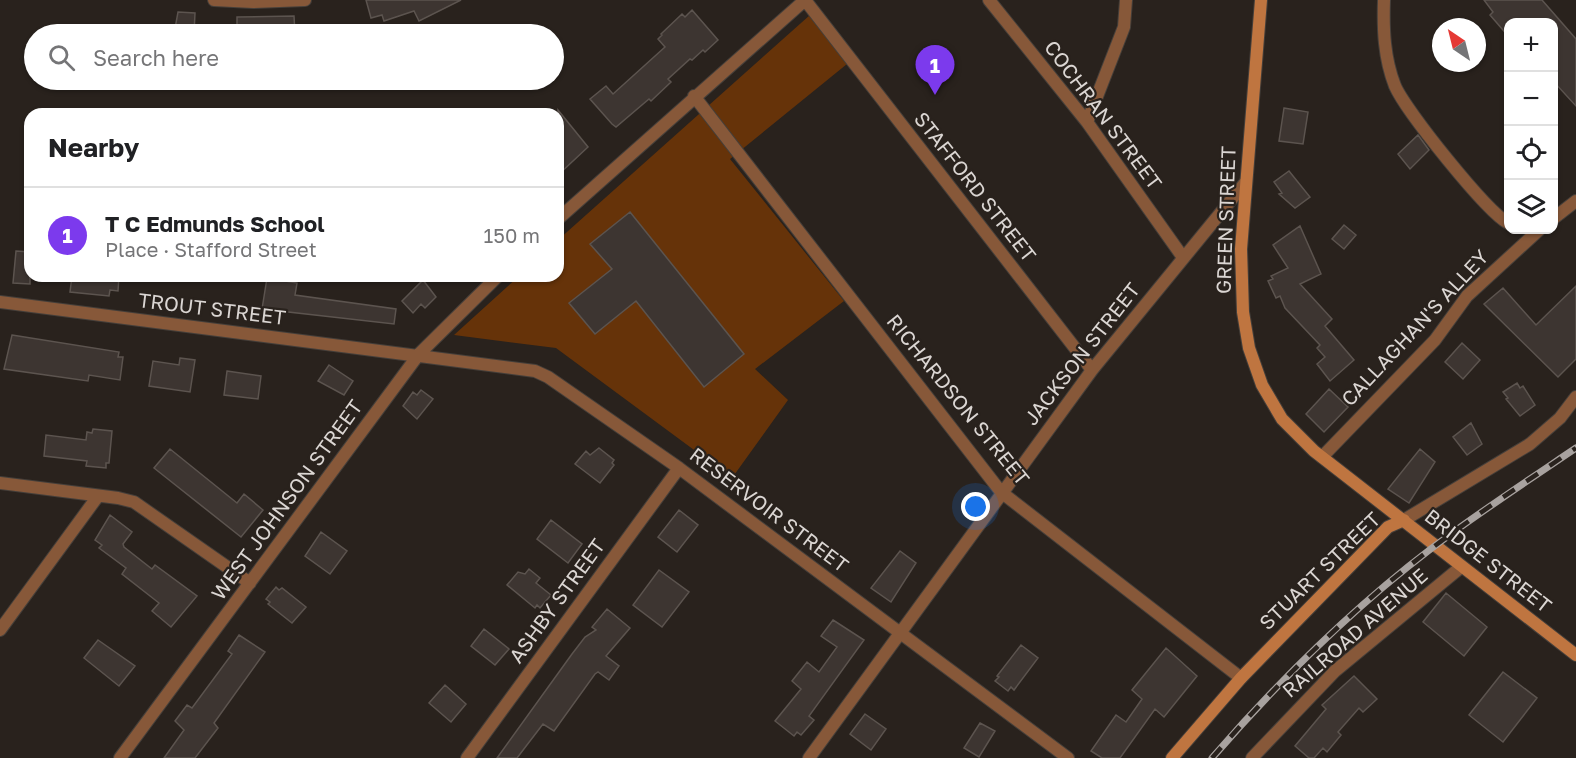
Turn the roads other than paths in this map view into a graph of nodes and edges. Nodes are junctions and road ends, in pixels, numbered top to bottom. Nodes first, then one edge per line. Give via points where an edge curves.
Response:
1 (214, 0) edge
2 (305, 0) edge
3 (805, 0) edge
4 (990, 0) edge
5 (1126, 0) edge
6 (1261, 0) edge
7 (1384, 0) edge
8 (694, 96) junction
9 (1088, 122) junction
10 (1245, 183) junction
11 (1576, 201) edge
12 (564, 214) edge
13 (1558, 216) edge
14 (1504, 219) edge
15 (1535, 234) edge
16 (1182, 256) junction
17 (492, 282) edge
18 (0, 302) edge
19 (419, 354) junction
20 (1092, 370) junction
21 (1576, 397) edge
22 (1322, 457) junction
23 (679, 468) junction
24 (0, 483) edge
25 (1002, 492) junction
26 (98, 496) junction
27 (1404, 520) junction
28 (1461, 567) junction
29 (250, 583) junction
30 (0, 630) edge
31 (900, 633) junction
32 (1576, 655) edge
33 (1241, 678) junction
34 (120, 758) edge
35 (467, 758) edge
36 (809, 758) edge
37 (1068, 758) edge
38 (1172, 758) edge
39 (1252, 758) edge

1 - 2 street
3 - 8 street
3 - 20 street, STAFFORD STREET
4 - 9 street, COCHRAN STREET
5 - 9 street via 1124,27
6 - 10 street, GREEN STREET
7 - 14 street via 1385,46 1401,96 1483,202
8 - 12 street
8 - 25 street, RICHARDSON STREET
9 - 16 street, COCHRAN STREET
10 - 16 street, JACKSON STREET
10 - 22 street, GREEN STREET via 1240,275 1252,358 1276,410
11 - 13 street
15 - 22 street, CALLAGHAN'S ALLEY via 1467,296 1435,340
16 - 20 street, JACKSON STREET
17 - 19 street, WEST JOHNSON STREET
18 - 19 street, TROUT STREET
19 - 23 street, RESERVOIR STREET via 535,371
19 - 29 street, WEST JOHNSON STREET
20 - 25 street, JACKSON STREET
21 - 27 street, STUART STREET via 1560,418 1530,444
22 - 27 street, GREEN STREET
23 - 31 street, RESERVOIR STREET
23 - 35 street, ASHBY STREET
24 - 26 street
25 - 31 street, JACKSON STREET
25 - 33 street, RICHARDSON STREET
26 - 29 street via 134,502
26 - 30 street
27 - 28 street, BRIDGE STREET
27 - 33 street, STUART STREET via 1389,527
28 - 32 street, BRIDGE STREET
28 - 39 street, RAILROAD AVENUE via 1335,671
29 - 34 street, WEST JOHNSON STREET
31 - 36 street, JACKSON STREET
31 - 37 street, RESERVOIR STREET
33 - 38 street, STUART STREET

